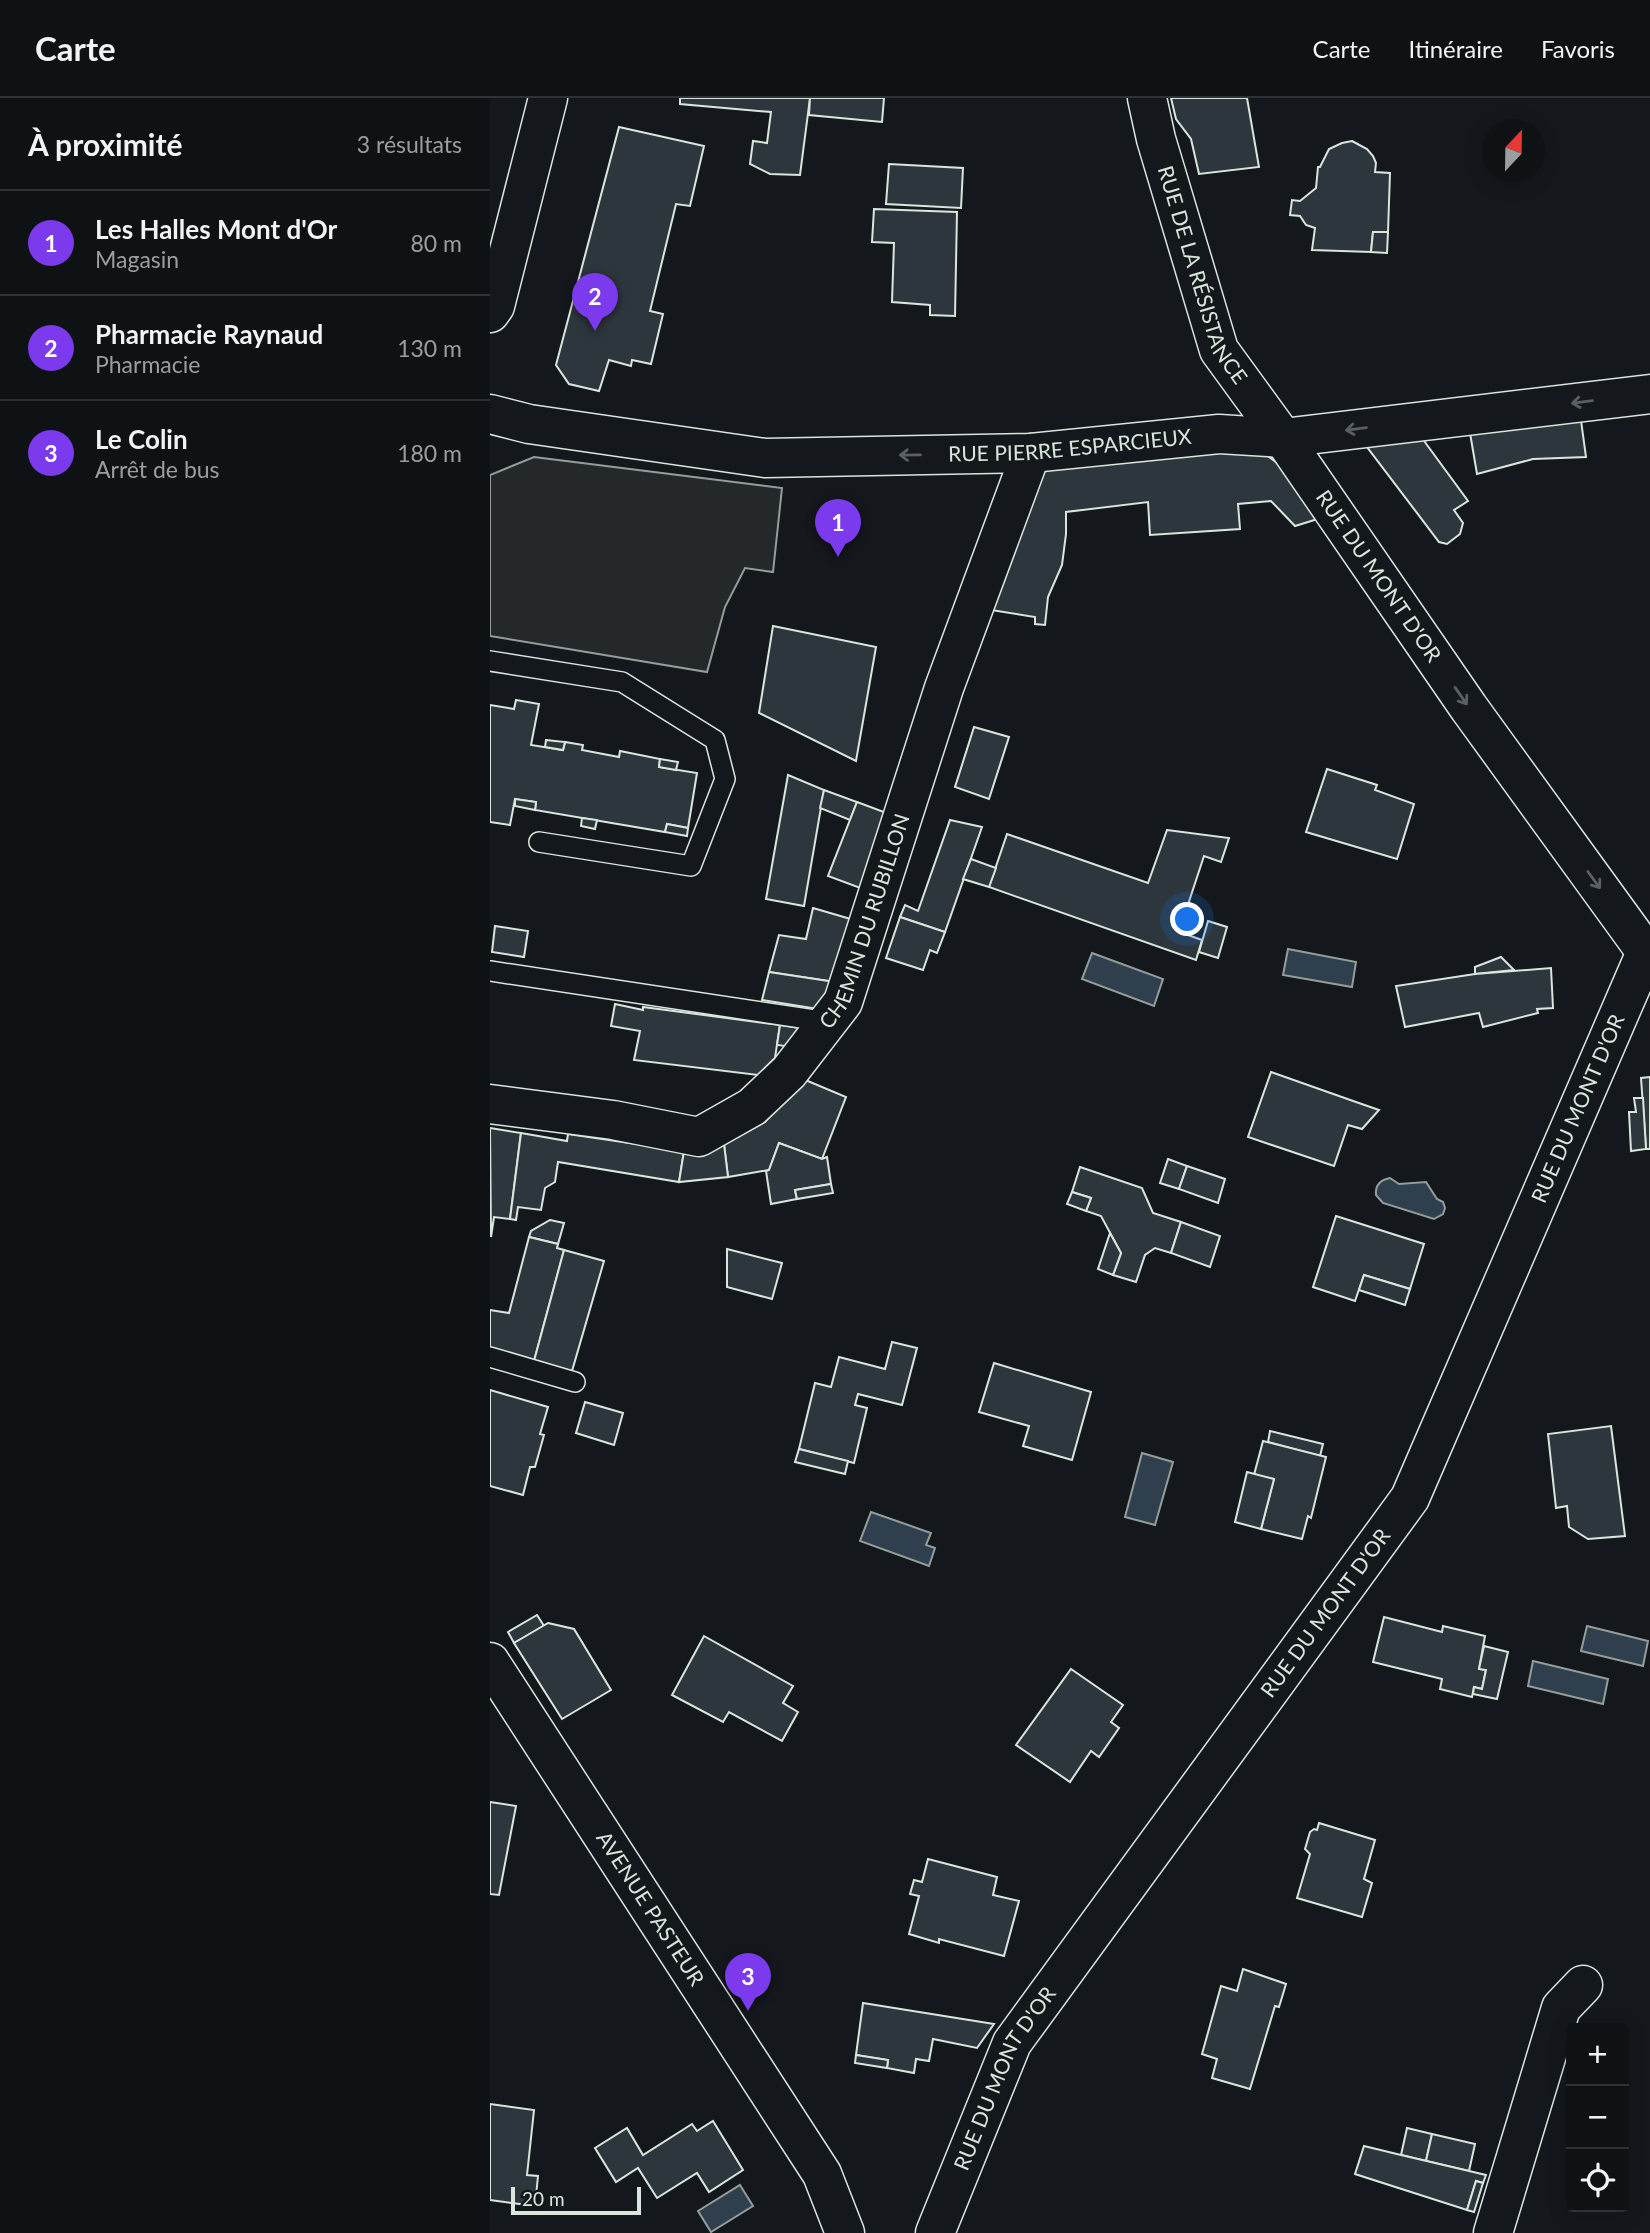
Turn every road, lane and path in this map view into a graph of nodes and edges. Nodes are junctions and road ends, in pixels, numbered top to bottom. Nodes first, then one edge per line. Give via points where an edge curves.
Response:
1 (548, 98) edge
2 (1147, 98) edge
3 (490, 313) edge
4 (1650, 394) edge
5 (490, 414) edge
6 (1283, 438) junction
7 (1031, 453) junction
8 (490, 662) edge
9 (539, 842) dead end
10 (1648, 951) edge
11 (490, 971) edge
12 (828, 1022) junction
13 (490, 1104) edge
14 (490, 1356) edge
15 (576, 1382) dead end
16 (490, 1662) edge
17 (1583, 1985) dead end
18 (845, 2233) edge
19 (934, 2233) edge
20 (1493, 2233) edge

1 - 3 street
2 - 6 street, RUE DE LA RÉSISTANCE via 1219,350
4 -> 6 street, RUE PIERRE ESPARCIEUX
7 -> 5 street, RUE PIERRE ESPARCIEUX via 765,458 528,424
6 - 7 street, RUE PIERRE ESPARCIEUX via 1219,434
6 -> 10 street, RUE DU MONT D'OR via 1469,708
7 - 12 street, CHEMIN DU RUBILLON via 944,688 843,1002
8 - 9 lane via 622,682 715,740 724,779 691,866
10 - 19 street, RUE DU MONT D'OR via 1410,1498 1012,2043
11 - 12 lane
12 - 13 street, CHEMIN DU RUBILLON via 789,1072 752,1107 699,1137
14 - 15 lane
16 - 18 street, AVENUE PASTEUR via 822,2174
17 - 20 street via 1561,2008

